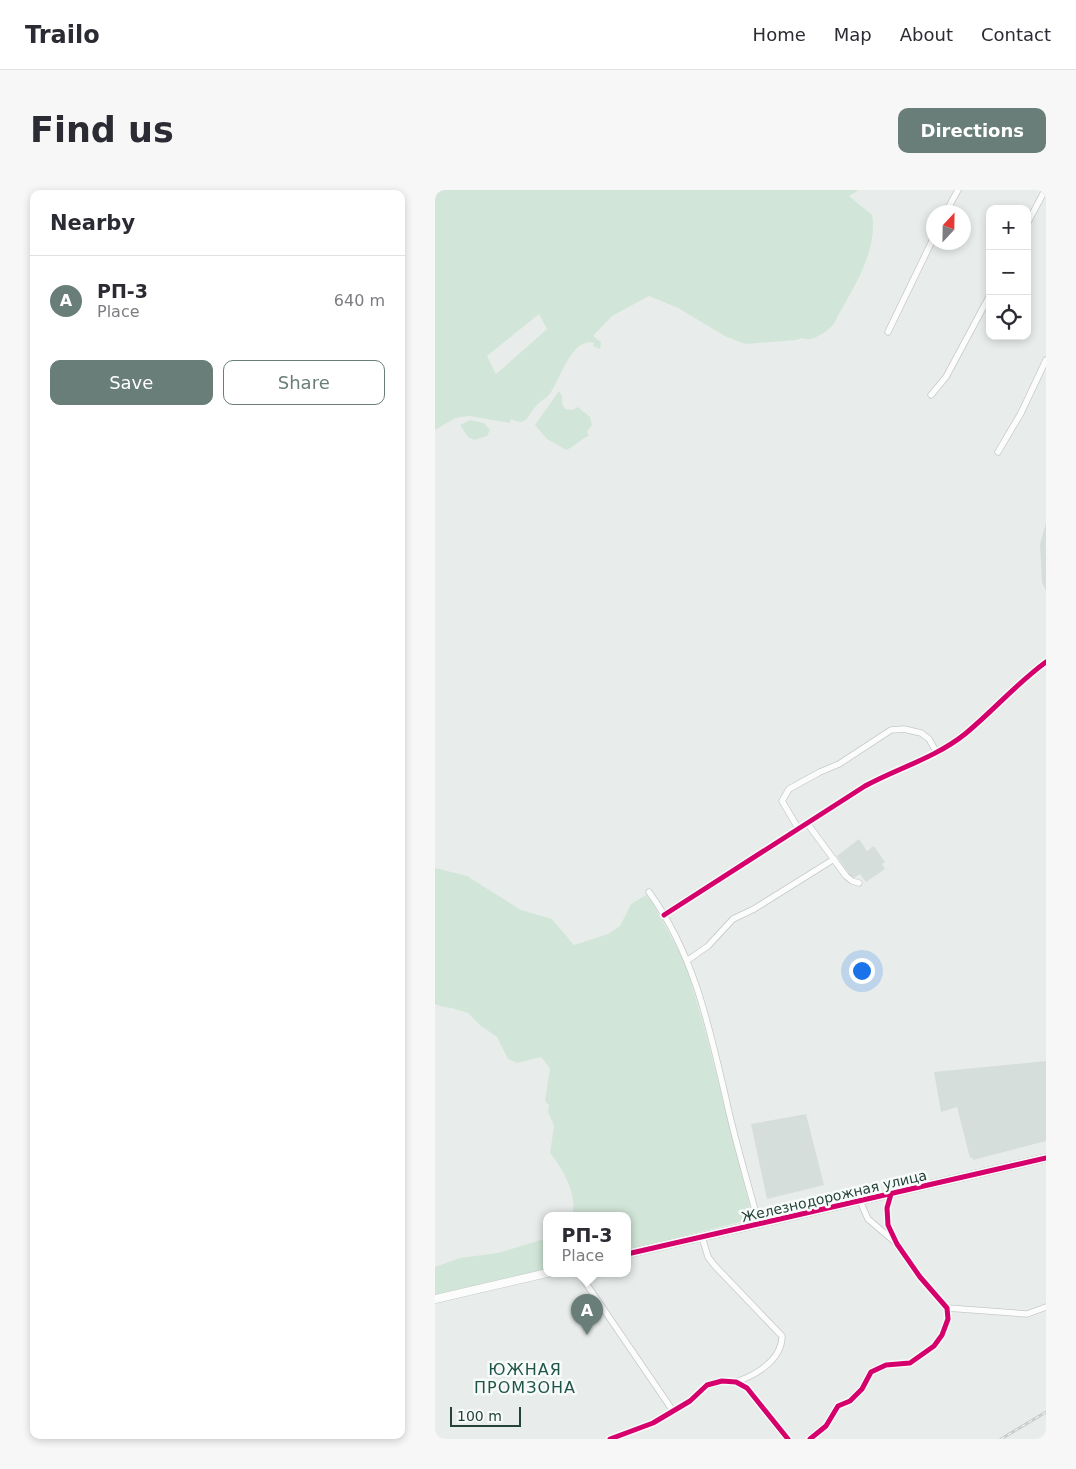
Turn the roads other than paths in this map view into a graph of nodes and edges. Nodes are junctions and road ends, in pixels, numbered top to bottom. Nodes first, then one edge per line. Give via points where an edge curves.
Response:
1 (958, 190) edge
2 (1045, 190) edge
3 (950, 205) edge
4 (1031, 216) edge
5 (928, 250) edge
6 (986, 302) edge
7 (888, 332) dead end
8 (1046, 360) edge
9 (931, 395) dead end
10 (998, 452) dead end
11 (1046, 662) edge
12 (937, 753) junction
13 (807, 823) junction
14 (798, 828) junction
15 (834, 859) junction
16 (859, 883) dead end
17 (649, 892) dead end
18 (663, 915) junction
19 (688, 960) junction
20 (1046, 1158) edge
21 (891, 1194) junction
22 (860, 1201) junction
23 (759, 1225) junction
24 (888, 1225) junction
25 (881, 1231) junction
26 (702, 1238) junction
27 (897, 1244) junction
28 (631, 1253) edge
29 (543, 1274) edge
30 (582, 1277) edge
31 (435, 1299) edge
32 (1046, 1307) edge
33 (947, 1308) junction
34 (736, 1382) junction
35 (673, 1411) junction
36 (610, 1439) edge
37 (788, 1439) edge
38 (810, 1439) edge

1 - 3 street
2 - 4 street
5 - 7 street
6 - 9 street via 946,377
8 - 10 street via 1021,414
11 - 12 street via 965,734
12 - 13 street via 886,774
12 - 14 street via 921,733 891,730 839,764 789,789 782,801
13 - 14 street
13 - 15 street
14 - 18 street
15 - 16 street via 846,876
15 - 19 street via 728,923 708,946
17 - 18 street
18 - 19 street
19 - 23 street via 714,1042
20 - 21 street, Железнодорожная улица
21 - 22 street, Железнодорожная улица
21 - 24 street via 887,1208
22 - 23 street, Железнодорожная улица
22 - 25 street via 868,1219
23 - 26 street, Железнодорожная улица
24 - 25 street
24 - 27 street
25 - 27 street
26 - 28 street, Железнодорожная улица
26 - 34 street via 715,1266 782,1336 782,1344 762,1370
27 - 33 street
29 - 31 street
30 - 35 street
32 - 33 street via 1027,1314
33 - 38 street via 948,1319 934,1346 910,1363 886,1365 871,1372 862,1389 838,1406 826,1426
34 - 35 street via 707,1385
34 - 37 street via 747,1388
35 - 36 street via 653,1423

